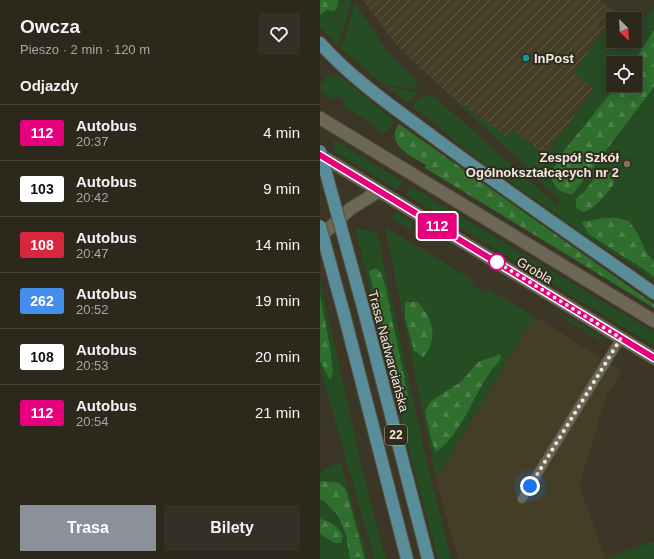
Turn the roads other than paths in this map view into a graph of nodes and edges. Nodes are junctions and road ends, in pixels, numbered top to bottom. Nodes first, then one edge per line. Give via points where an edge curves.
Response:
1 (320, 43) edge
2 (320, 118) edge
3 (320, 151) edge
4 (320, 154) edge
5 (379, 190) junction
6 (320, 226) edge
7 (320, 237) edge
8 (654, 293) edge
9 (654, 321) edge
10 (621, 338) junction
11 (654, 358) edge
12 (522, 499) dead end
13 (407, 559) edge
14 (428, 559) edge

1 - 8 main road via 362,83 469,163
2 - 9 main road, Grobla
3 - 14 main road, Trasa Nadwarciańska / 22, bridge
4 - 5 main road, Grobla
5 - 7 main road via 350,209
5 - 10 main road, Grobla
6 - 13 main road, 22, bridge
10 - 11 main road, Grobla
10 - 12 lane

